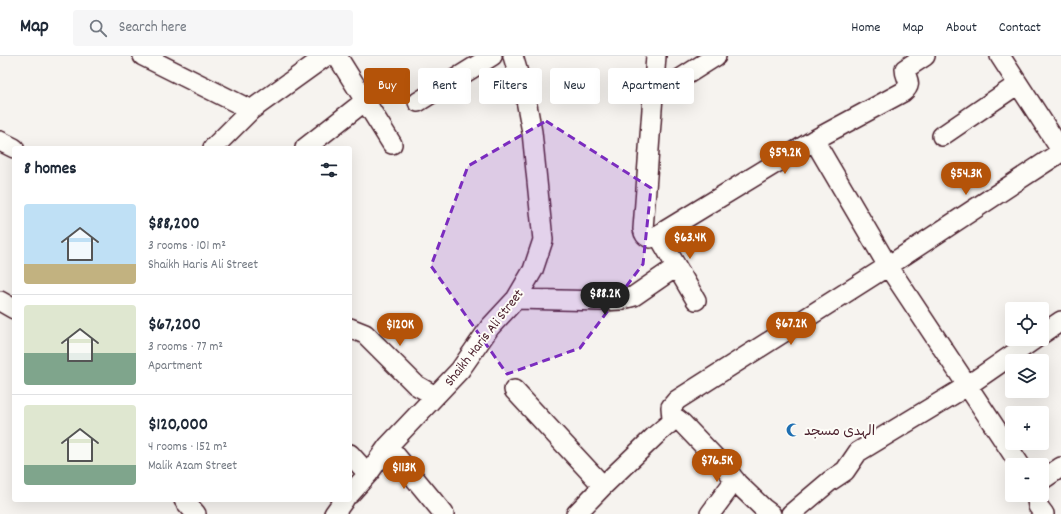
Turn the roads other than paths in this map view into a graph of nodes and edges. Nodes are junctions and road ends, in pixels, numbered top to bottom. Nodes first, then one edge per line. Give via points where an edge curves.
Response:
1 (143, 56) edge
2 (305, 56) edge
3 (326, 56) edge
4 (337, 56) edge
5 (492, 56) edge
6 (513, 56) edge
7 (656, 56) edge
8 (716, 56) edge
9 (925, 56) edge
10 (1000, 56) edge
11 (655, 68) edge
12 (471, 69) edge
13 (694, 70) edge
14 (287, 84) junction
15 (1018, 84) junction
16 (364, 99) edge
17 (364, 102) edge
18 (367, 104) edge
19 (652, 104) edge
20 (251, 110) junction
21 (942, 136) dead end
22 (814, 140) junction
23 (0, 141) edge
24 (392, 144) dead end
25 (215, 146) edge
26 (308, 146) edge
27 (12, 147) edge
28 (1061, 151) edge
29 (658, 234) junction
30 (888, 266) junction
31 (676, 267) junction
32 (516, 299) junction
33 (696, 300) dead end
34 (0, 302) edge
35 (12, 308) edge
36 (1061, 321) edge
37 (352, 329) edge
38 (1049, 329) edge
39 (1025, 346) edge
40 (967, 386) junction
41 (514, 390) dead end
42 (435, 396) junction
43 (672, 419) junction
44 (388, 446) junction
45 (352, 456) edge
46 (1015, 458) edge
47 (1061, 467) edge
48 (368, 474) junction
49 (1049, 475) edge
50 (735, 480) junction
51 (603, 486) junction
52 (352, 492) edge
53 (186, 502) edge
54 (343, 502) edge
55 (196, 514) edge
56 (334, 514) edge
57 (444, 514) edge
58 (576, 514) edge
59 (710, 514) edge
60 (772, 514) edge
61 (791, 514) edge

1 - 20 street
2 - 14 street
3 - 14 street
4 - 16 street
5 - 12 street
6 - 32 street, Shaikh Haris Ali Street via 532,132 543,240 533,270
7 - 11 street
8 - 13 street
9 - 22 street via 905,69 909,85 904,92
10 - 15 street
14 - 20 street
15 - 21 street
15 - 28 street
17 - 26 street
18 - 24 street
19 - 29 street via 643,229 644,234 650,238
20 - 25 street
22 - 29 street
22 - 30 street
23 - 27 street
28 - 30 street
29 - 31 street
30 - 40 street
30 - 43 street via 677,400 671,407
31 - 32 street via 634,296 619,300
31 - 33 street
32 - 42 street, Shaikh Haris Ali Street via 490,327 460,370
34 - 35 street
36 - 38 street
37 - 42 street via 365,334 416,385
39 - 40 street
40 - 46 street
40 - 61 street via 858,452 845,471
41 - 51 street
42 - 44 street, Shaikh Haris Ali Street
43 - 50 street via 682,423
43 - 51 street
44 - 48 street, Shaikh Haris Ali Street
44 - 57 street
45 - 48 street
47 - 49 street
48 - 52 street, Shaikh Haris Ali Street
50 - 59 street
50 - 60 street
51 - 58 street
53 - 55 street
54 - 56 street

